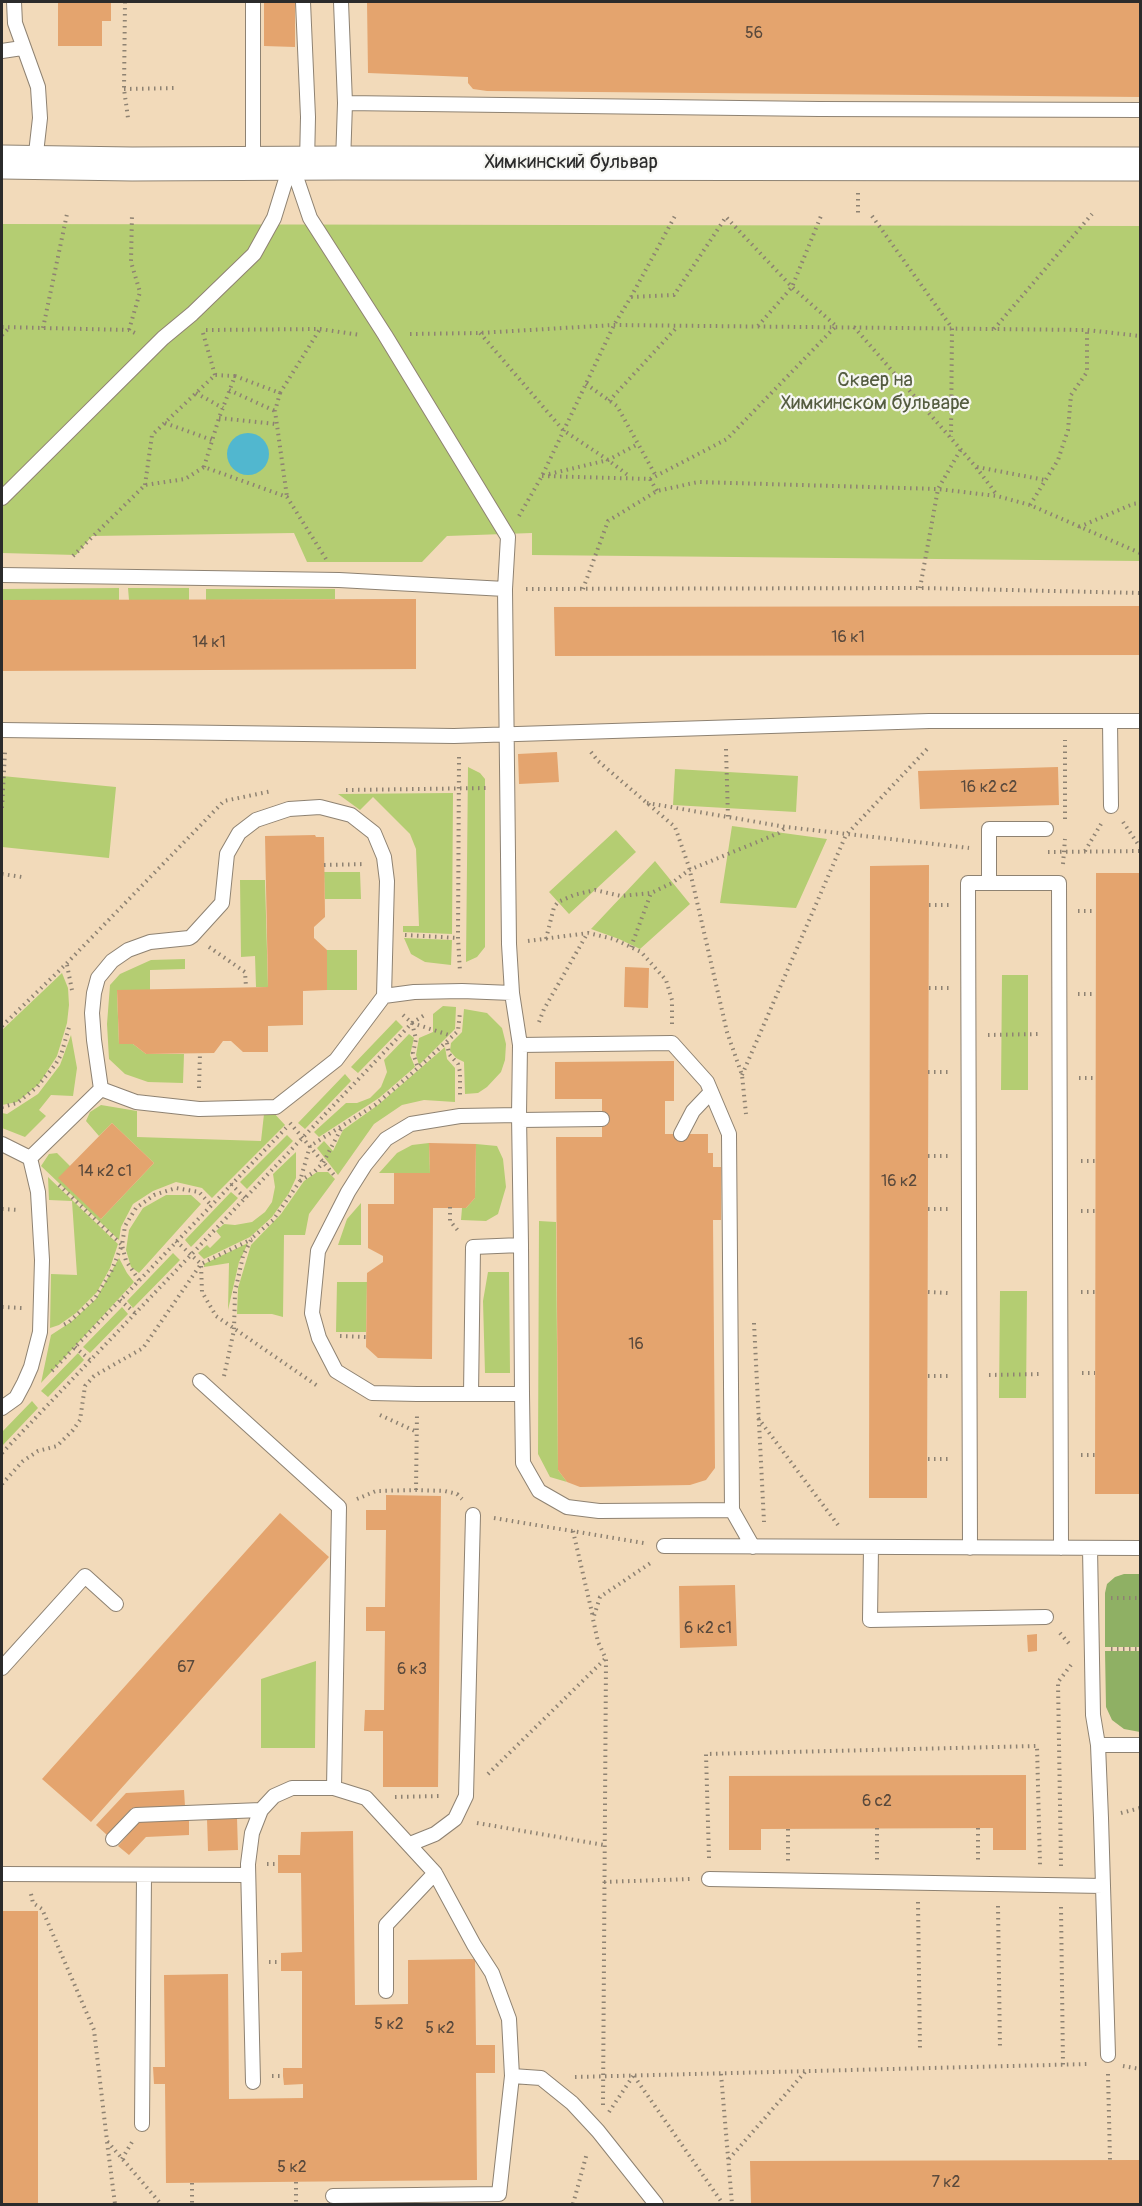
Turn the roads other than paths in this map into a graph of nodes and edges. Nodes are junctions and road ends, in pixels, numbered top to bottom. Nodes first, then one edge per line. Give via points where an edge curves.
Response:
1 (14, 2) edge
2 (253, 2) edge
3 (303, 2) edge
4 (341, 2) edge
5 (22, 48) junction
6 (2, 51) edge
7 (345, 103) junction
8 (1140, 110) edge
9 (2, 162) edge
10 (35, 162) junction
11 (253, 163) junction
12 (299, 163) junction
13 (343, 163) junction
14 (1140, 164) edge
15 (2, 498) edge
16 (2, 575) edge
17 (505, 589) junction
18 (1110, 721) junction
19 (1140, 721) edge
20 (2, 730) edge
21 (508, 733) junction
22 (1111, 806) road end
23 (1046, 829) dead end
24 (989, 883) junction
25 (512, 993) junction
26 (384, 996) junction
27 (525, 1045) junction
28 (101, 1089) junction
29 (711, 1092) junction
30 (520, 1117) junction
31 (602, 1119) dead end
32 (681, 1134) dead end
33 (2, 1144) edge
34 (30, 1158) junction
35 (521, 1245) junction
36 (200, 1381) dead end
37 (471, 1394) junction
38 (522, 1394) junction
39 (2, 1408) edge
40 (732, 1510) junction
41 (473, 1515) road end
42 (664, 1546) road end
43 (753, 1547) junction
44 (871, 1547) junction
45 (970, 1548) junction
46 (1061, 1548) junction
47 (1090, 1548) junction
48 (1140, 1548) edge
49 (116, 1604) dead end
50 (1046, 1617) road end
51 (2, 1668) edge
52 (1140, 1744) edge
53 (1098, 1745) junction
54 (334, 1788) junction
55 (261, 1810) junction
56 (113, 1839) dead end
57 (410, 1844) junction
58 (435, 1873) junction
59 (2, 1874) edge
60 (144, 1875) junction
61 (248, 1875) junction
62 (710, 1879) road end
63 (1103, 1886) junction
64 (386, 1991) dead end
65 (1108, 2059) road end
66 (512, 2076) junction
67 (253, 2082) dead end
68 (142, 2124) dead end
69 (333, 2196) dead end
70 (656, 2205) edge

1 - 5 lane
2 - 11 lane
3 - 12 lane via 308,117
4 - 7 lane
5 - 6 lane
5 - 10 lane via 38,87 40,118
7 - 8 lane
7 - 13 lane
9 - 10 main road, Химкинский бульвар
10 - 11 main road, Химкинский бульвар
11 - 12 main road, Химкинский бульвар
12 - 13 main road, Химкинский бульвар
12 - 15 lane via 254,254
12 - 17 lane via 310,218 508,537
13 - 14 main road, Химкинский бульвар
16 - 17 lane via 339,580
17 - 21 lane
18 - 19 lane
18 - 21 lane via 929,721
18 - 22 lane
20 - 21 lane via 458,736
21 - 25 lane
23 - 24 lane via 989,830
24 - 45 lane via 968,883
24 - 46 lane via 1059,883
25 - 26 lane via 414,992
25 - 27 lane
26 - 28 lane via 336,1060 276,1107 199,1109 136,1102
26 - 28 lane via 387,881 374,833 351,815 320,807 289,809 256,820 239,833 227,854 222,903 192,936 150,942 128,950 98,978 92,1013
27 - 29 lane via 672,1043 707,1082
27 - 30 lane
28 - 34 lane
29 - 32 lane via 693,1111
29 - 40 lane via 729,1134
30 - 31 lane
30 - 35 lane
30 - 37 lane via 460,1116 411,1124 386,1139 365,1164 318,1251 312,1313 319,1338 336,1371 372,1393
33 - 34 lane
34 - 39 lane via 38,1192 42,1260 40,1332 24,1383 16,1398
35 - 37 lane via 473,1247
35 - 38 lane
36 - 54 lane via 339,1507
37 - 38 lane
38 - 40 lane via 523,1463 539,1491 567,1507 600,1511
40 - 43 lane
41 - 57 lane via 466,1796 455,1819 435,1834
42 - 43 lane
43 - 44 lane
44 - 45 lane
44 - 50 lane via 870,1620
45 - 46 lane
46 - 47 lane
47 - 48 lane
47 - 53 lane via 1091,1598 1085,1652
49 - 51 lane via 85,1575
52 - 53 lane
53 - 63 lane
54 - 55 lane via 292,1788 274,1796
54 - 57 lane via 366,1798
55 - 56 lane via 136,1815
55 - 61 lane via 252,1833
57 - 58 lane
58 - 64 lane via 386,1925
58 - 66 lane via 492,1972 509,2019
59 - 60 lane
60 - 61 lane
60 - 68 lane
61 - 67 lane
62 - 63 lane
63 - 65 lane
66 - 69 lane via 499,2194
66 - 70 lane via 541,2078 572,2103

